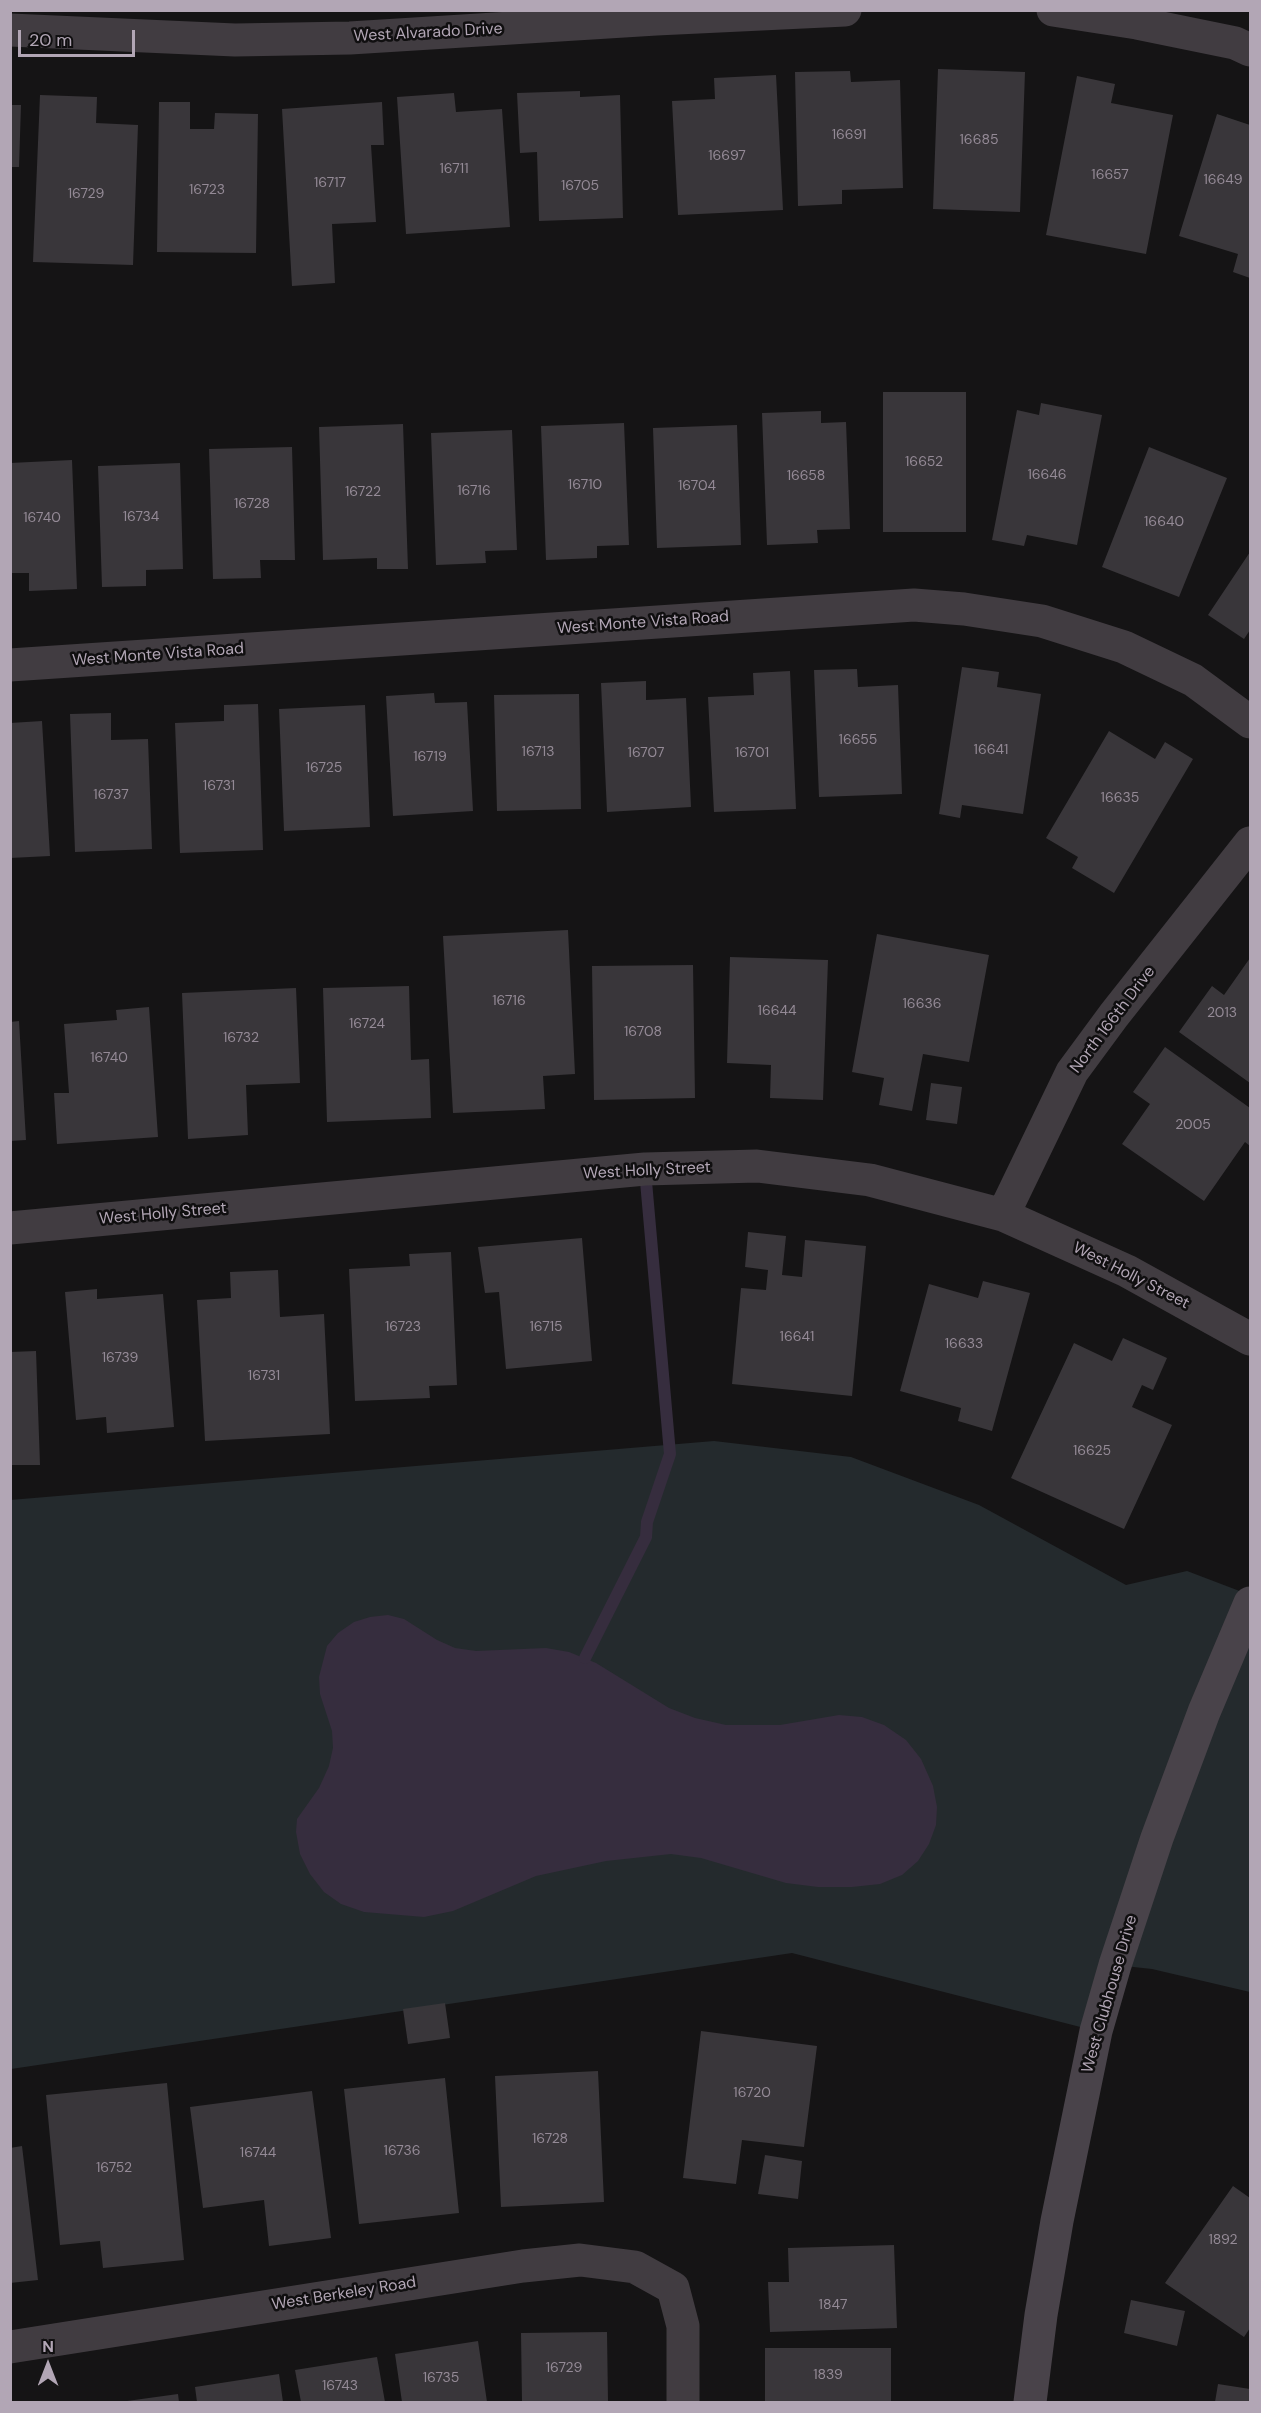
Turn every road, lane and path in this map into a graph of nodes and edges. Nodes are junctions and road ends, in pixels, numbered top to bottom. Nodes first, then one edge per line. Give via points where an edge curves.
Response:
1 (845, 10) edge
2 (1053, 10) edge
3 (1139, 17) edge
4 (10, 30) edge
5 (1251, 50) edge
6 (10, 665) edge
7 (1251, 722) edge
8 (1251, 843) edge
9 (1003, 1215) junction
10 (10, 1228) edge
11 (1251, 1339) edge
12 (1251, 1603) edge
13 (10, 2347) edge
14 (683, 2403) edge
15 (1030, 2403) edge

1 - 4 street, West Alvarado Drive via 350,38 235,40
2 - 3 street
3 - 5 street
6 - 7 street, West Monte Vista Road via 914,605 1042,621 1124,647 1193,680
8 - 9 street, North 166th Drive via 1072,1072
9 - 10 street, West Holly Street via 870,1180 757,1166 645,1169
9 - 11 street, West Holly Street via 1126,1271
12 - 15 street, West Clubhouse Drive via 1204,1712 1157,1838 1096,2031 1057,2221
13 - 14 street, West Berkeley Road via 580,2260 635,2267 673,2288 683,2326

